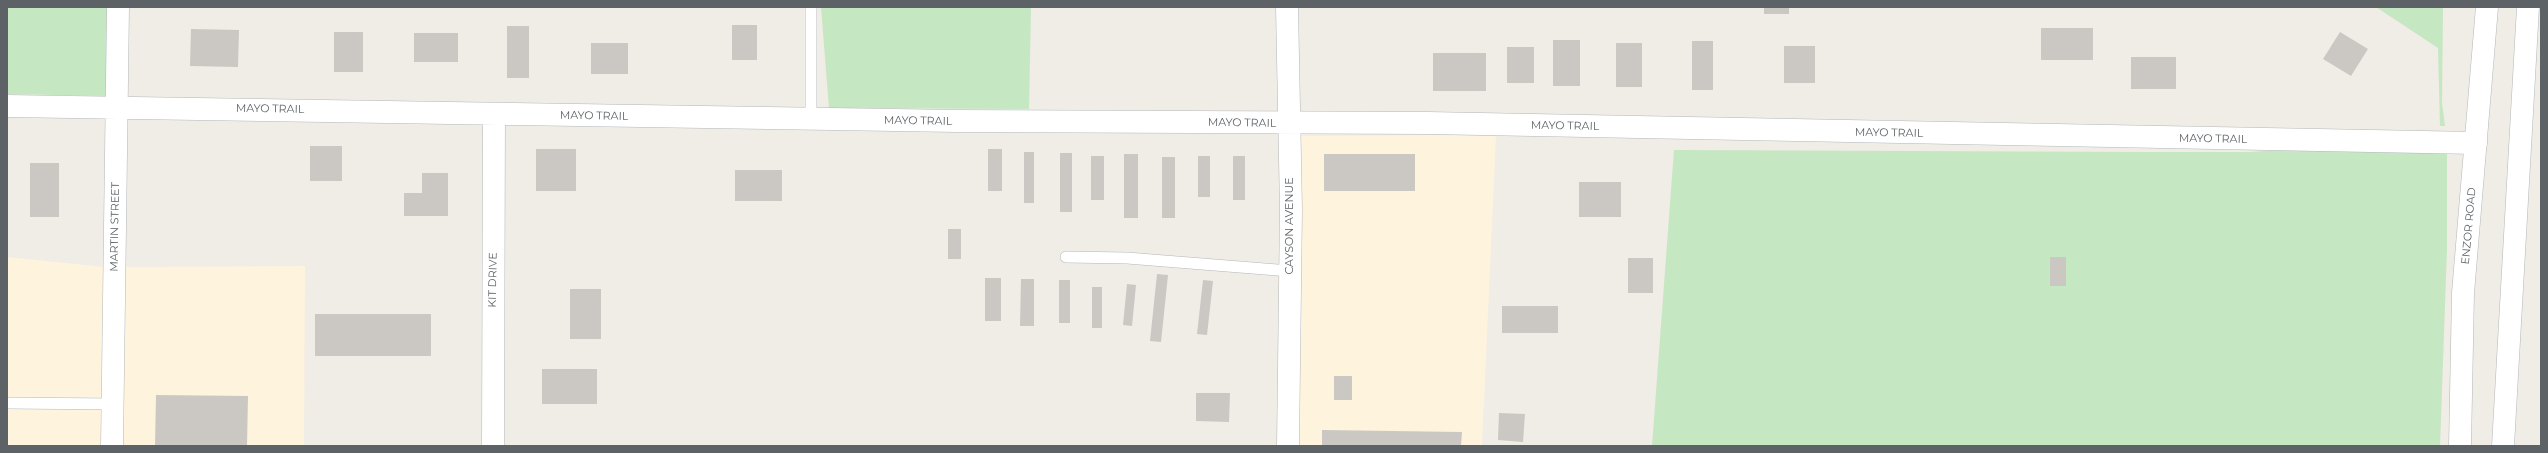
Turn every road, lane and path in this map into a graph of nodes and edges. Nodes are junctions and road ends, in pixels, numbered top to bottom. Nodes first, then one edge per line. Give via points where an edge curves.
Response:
1 (118, 7) edge
2 (811, 7) edge
3 (1287, 7) edge
4 (2487, 7) edge
5 (2528, 7) edge
6 (7, 106) edge
7 (117, 107) junction
8 (494, 114) junction
9 (811, 119) junction
10 (1290, 124) junction
11 (2476, 143) junction
12 (1066, 257) dead end
13 (1290, 271) junction
14 (7, 402) edge
15 (113, 404) junction
16 (112, 446) edge
17 (493, 446) edge
18 (1288, 446) edge
19 (2460, 446) edge
20 (2503, 446) edge

1 - 7 street, MARTIN STREET
2 - 9 lane
3 - 10 street, CAYSON AVENUE
4 - 11 street, ENZOR ROAD
5 - 20 street
6 - 7 street, MAYO TRAIL
7 - 8 street, MAYO TRAIL
7 - 15 street, MARTIN STREET
8 - 9 street, MAYO TRAIL
8 - 17 street, KIT DRIVE
9 - 10 street, MAYO TRAIL
10 - 11 street, MAYO TRAIL via 1428,123
10 - 13 street, CAYSON AVENUE
11 - 19 street, ENZOR ROAD via 2464,293
12 - 13 lane via 1127,258
13 - 18 street, CAYSON AVENUE
14 - 15 lane
15 - 16 street, MARTIN STREET

